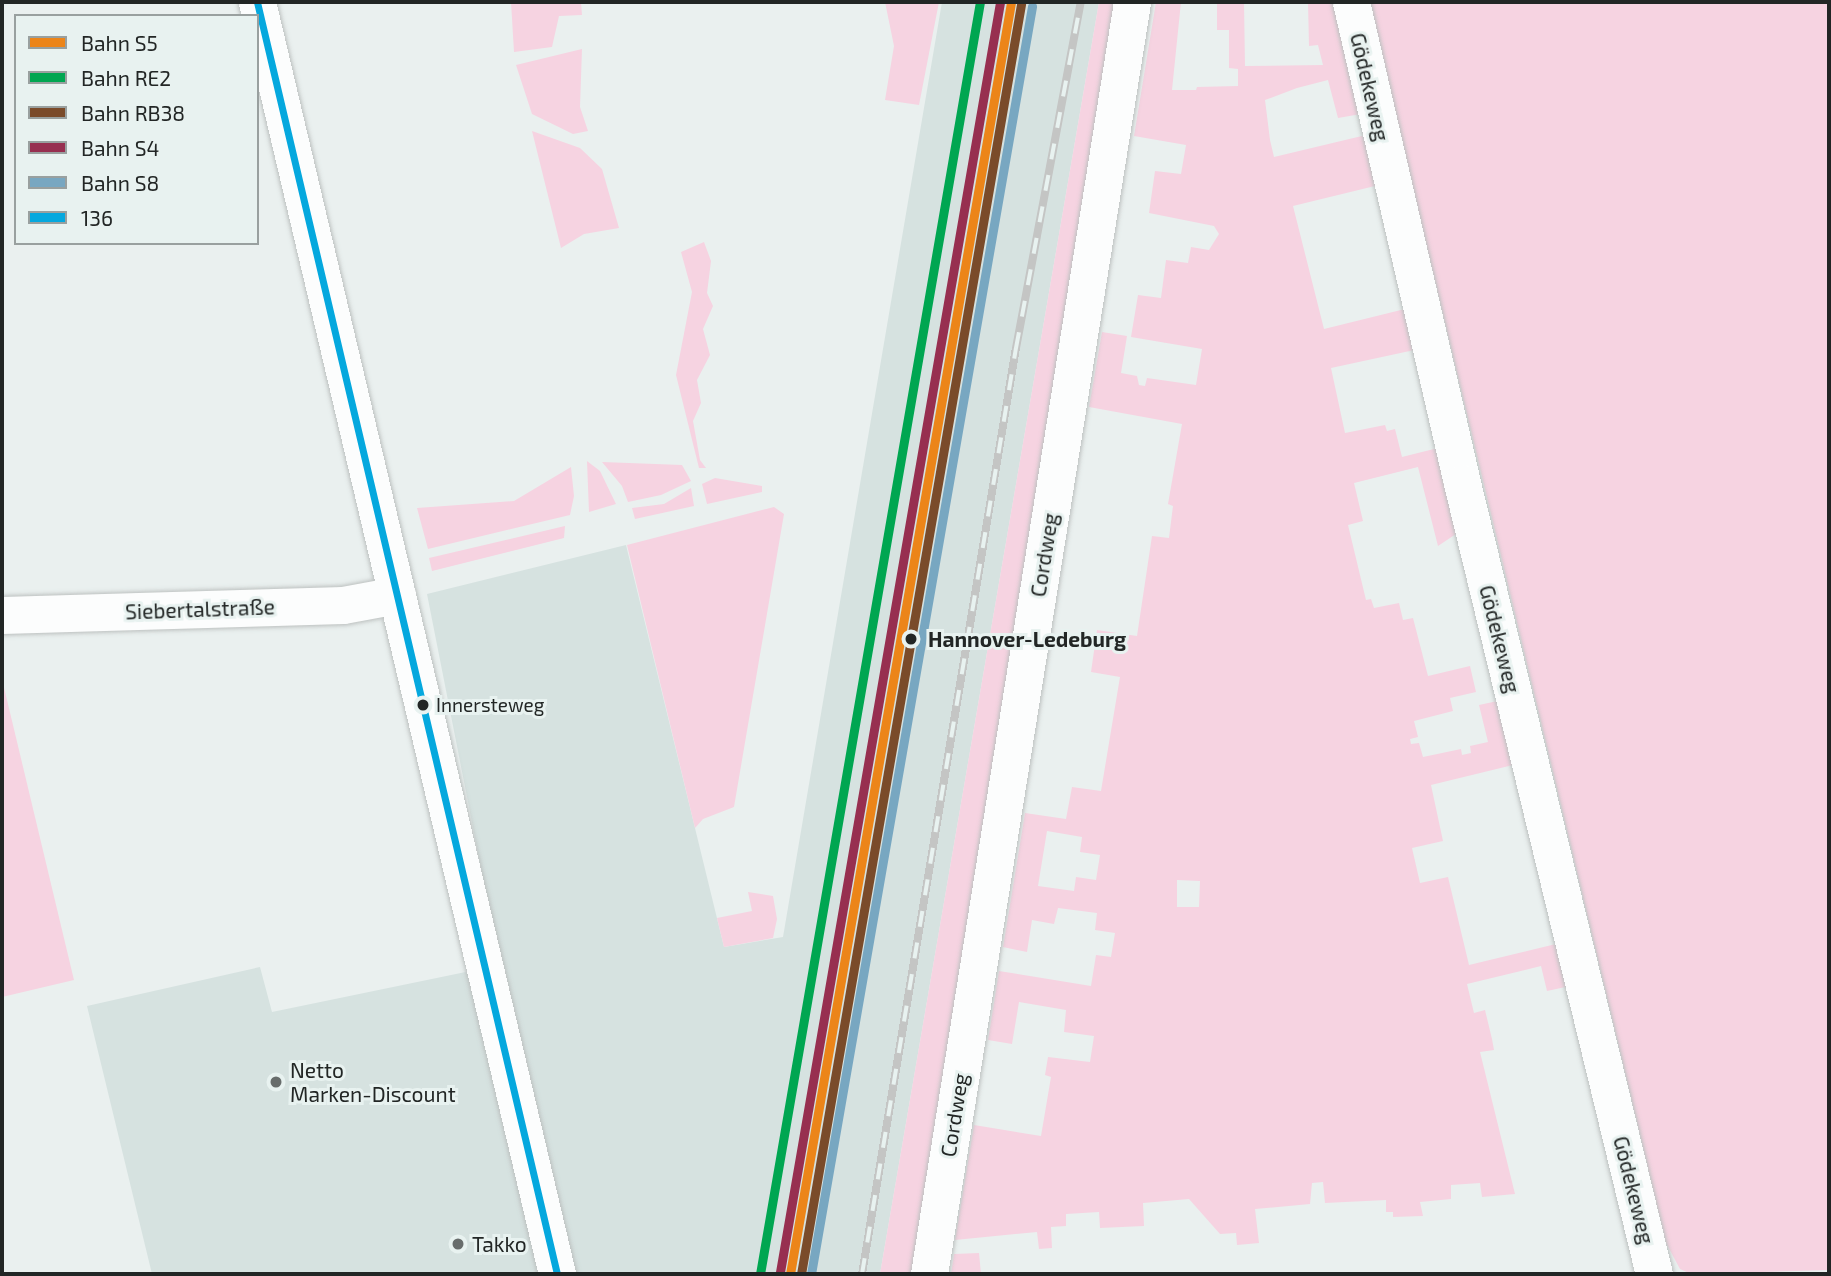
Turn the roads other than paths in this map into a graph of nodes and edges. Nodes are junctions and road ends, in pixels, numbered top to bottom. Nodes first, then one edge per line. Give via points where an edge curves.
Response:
1 (257, 2) edge
2 (1132, 2) edge
3 (1351, 2) edge
4 (397, 595) junction
5 (2, 615) edge
6 (557, 1274) edge
7 (929, 1274) edge
8 (1654, 1274) edge

1 - 4 street
2 - 7 street, Cordweg
3 - 8 street, Gödekeweg
4 - 5 street, Siebertalstraße via 342,605
4 - 6 street

